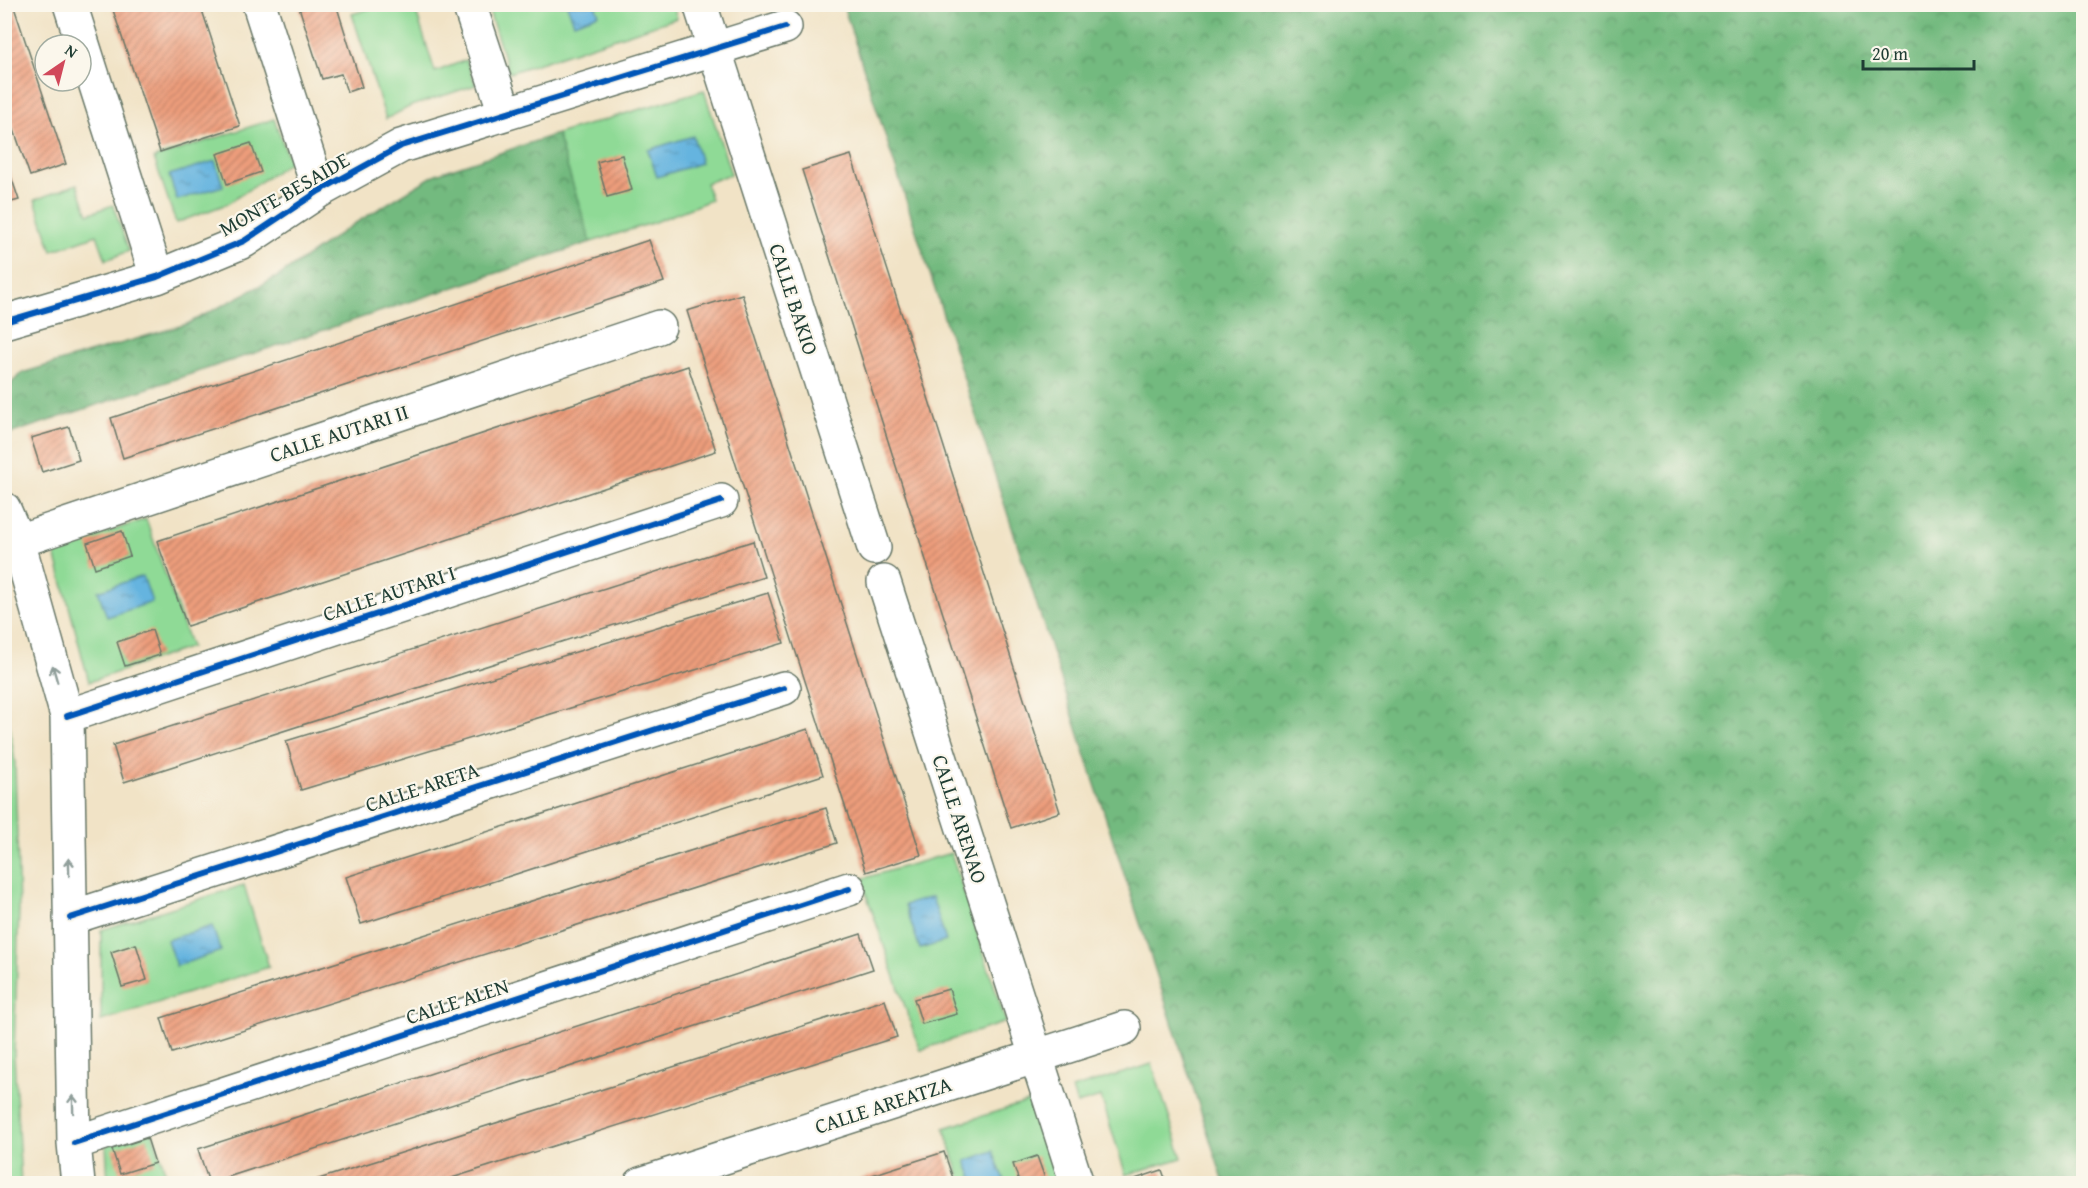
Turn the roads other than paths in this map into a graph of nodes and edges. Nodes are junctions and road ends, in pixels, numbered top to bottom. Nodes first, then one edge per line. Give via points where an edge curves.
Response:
1 (70, 4) edge
2 (259, 4) edge
3 (469, 4) edge
4 (700, 4) edge
5 (785, 27) dead end
6 (715, 49) junction
7 (505, 113) junction
8 (319, 191) junction
9 (157, 277) junction
10 (4, 322) edge
11 (659, 327) dead end
12 (722, 501) dead end
13 (4, 509) edge
14 (18, 541) junction
15 (873, 548) dead end
16 (884, 582) dead end
17 (784, 688) dead end
18 (67, 716) junction
19 (849, 889) dead end
20 (70, 918) junction
21 (1124, 1028) dead end
22 (1036, 1056) junction
23 (74, 1143) junction
24 (78, 1184) edge
25 (641, 1184) edge
26 (1077, 1184) edge

1 - 9 street
2 - 8 street
3 - 7 street
4 - 6 street, CALLE BAKIO
5 - 6 street, MONTE BESAIDE
6 - 7 street, MONTE BESAIDE
6 - 15 street, CALLE BAKIO
7 - 8 street, MONTE BESAIDE via 401,146
8 - 9 street, MONTE BESAIDE via 244,241
9 - 10 street, MONTE BESAIDE
11 - 14 street, CALLE AUTARI II
12 - 18 street, CALLE AUTARI I
13 - 14 street
18 -> 14 street
16 - 22 street, CALLE ARENAO
17 - 20 street, CALLE ARETA
20 -> 18 street
19 - 23 street, CALLE ALEN
23 -> 20 street
21 - 22 street, CALLE AREATZA
22 - 25 street, CALLE AREATZA
22 - 26 street, CALLE ARENAO
23 - 24 street

